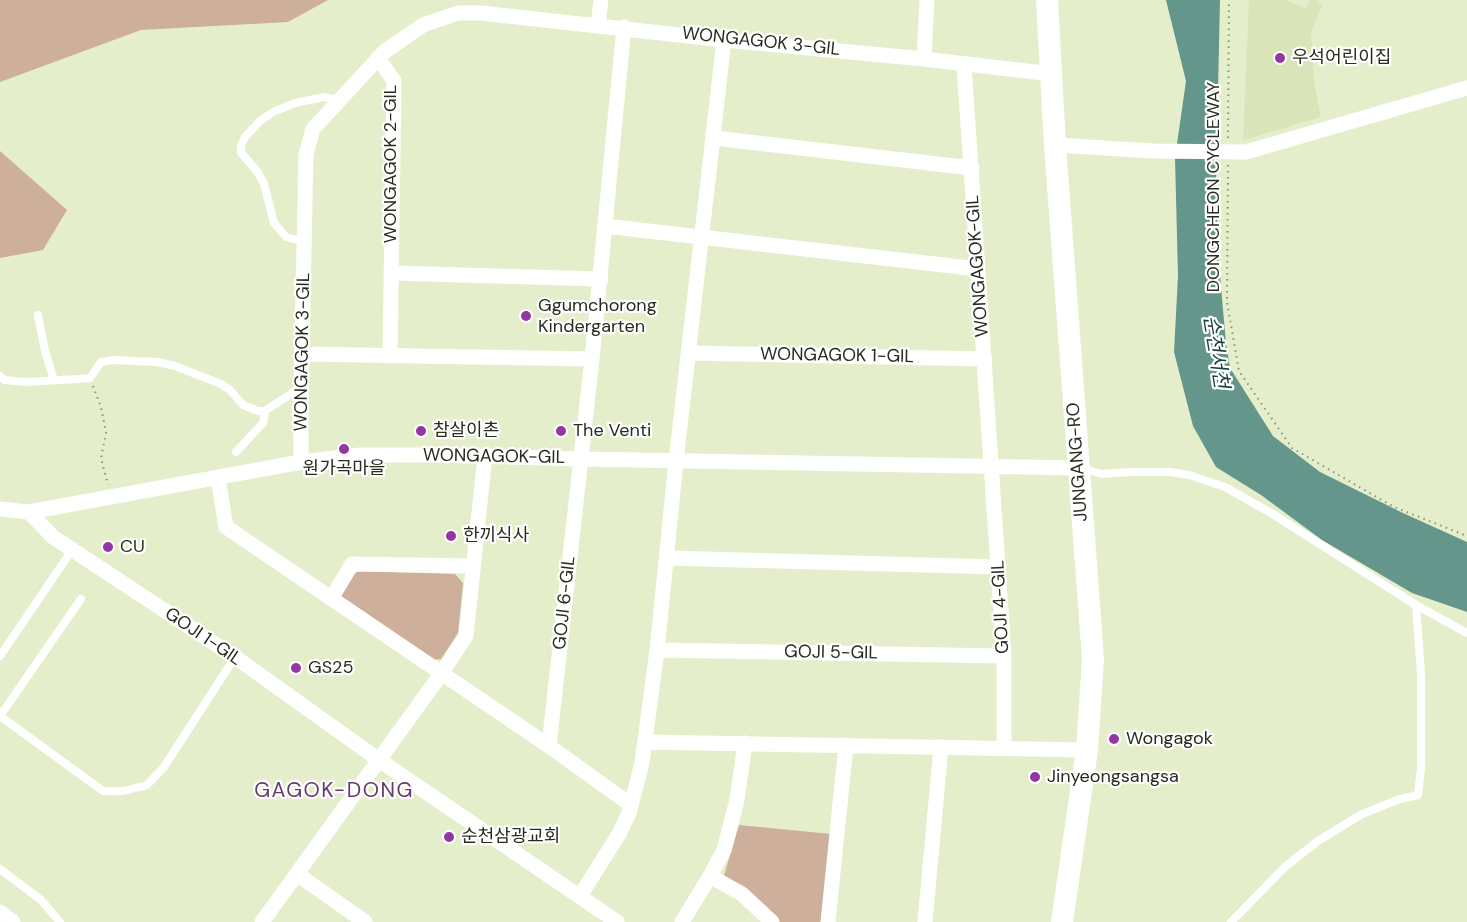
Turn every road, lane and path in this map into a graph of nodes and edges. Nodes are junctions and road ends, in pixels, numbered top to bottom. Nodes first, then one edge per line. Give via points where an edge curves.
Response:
1 (601, 0) edge
2 (927, 0) edge
3 (1047, 0) edge
4 (1229, 0) edge
5 (598, 25) junction
6 (624, 27) junction
7 (724, 40) junction
8 (378, 58) junction
9 (924, 59) junction
10 (964, 65) junction
11 (1052, 74) junction
12 (1467, 88) edge
13 (338, 100) junction
14 (714, 138) junction
15 (1228, 140) dead end
16 (1055, 145) junction
17 (1228, 163) dead end
18 (972, 168) junction
19 (605, 226) junction
20 (702, 236) junction
21 (305, 242) junction
22 (978, 269) junction
23 (391, 273) junction
24 (600, 279) junction
25 (38, 315) dead end
26 (689, 352) junction
27 (302, 354) junction
28 (390, 356) junction
29 (592, 359) junction
30 (985, 359) junction
31 (0, 376) edge
32 (90, 378) junction
33 (54, 381) junction
34 (300, 387) junction
35 (265, 411) junction
36 (236, 452) dead end
37 (485, 456) junction
38 (581, 459) junction
39 (676, 461) junction
40 (301, 462) junction
41 (992, 466) junction
42 (1079, 468) junction
43 (218, 478) junction
44 (112, 496) junction
45 (0, 509) edge
46 (28, 512) junction
47 (1467, 536) edge
48 (72, 550) junction
49 (667, 558) junction
50 (473, 566) junction
51 (999, 567) junction
52 (81, 598) dead end
53 (331, 600) junction
54 (1416, 605) junction
55 (1467, 633) edge
56 (657, 650) junction
57 (0, 656) edge
58 (1004, 656) junction
59 (235, 657) junction
60 (441, 674) junction
61 (645, 742) junction
62 (744, 743) junction
63 (846, 746) junction
64 (549, 747) junction
65 (941, 747) junction
66 (1004, 748) junction
67 (1087, 750) junction
68 (379, 760) junction
69 (631, 805) junction
70 (0, 868) edge
71 (297, 874) junction
72 (710, 876) junction
73 (579, 896) junction
74 (0, 912) edge
75 (13, 922) edge
76 (60, 922) edge
77 (262, 922) edge
78 (365, 922) edge
79 (617, 922) edge
80 (681, 922) edge
81 (772, 922) edge
82 (828, 922) edge
83 (925, 922) edge
84 (1062, 922) edge
85 (1231, 922) edge

1 - 5 street
2 - 9 street
3 - 11 main road, JUNGANG-RO
4 - 15 path, DONGCHEON CYCLEWAY
5 - 6 street, WONGAGOK 3-GIL
5 - 8 street, WONGAGOK 3-GIL via 458,13 423,25
6 - 7 street, WONGAGOK 3-GIL
6 - 19 street
7 - 9 street, WONGAGOK 3-GIL
7 - 14 street
8 - 13 street, WONGAGOK 3-GIL
8 - 23 street, WONGAGOK 2-GIL via 394,81
9 - 10 street, WONGAGOK 3-GIL
10 - 11 street, WONGAGOK 3-GIL
10 - 18 street, WONGAGOK-GIL
11 - 16 main road, JUNGANG-RO
12 - 16 street via 1246,152
13 - 21 street, WONGAGOK 3-GIL via 313,129 306,154
13 - 21 lane via 324,97 273,112 245,137 241,146 264,184 274,223 286,237
14 - 18 street
14 - 20 street
16 - 42 main road, JUNGANG-RO
17 - 47 path, DONGCHEON CYCLEWAY via 1227,302 1239,371 1292,448 1394,507
18 - 22 street, WONGAGOK-GIL
19 - 20 street
19 - 24 street
20 - 22 street
20 - 26 street
21 - 27 street, WONGAGOK 3-GIL
22 - 30 street, WONGAGOK-GIL
23 - 24 street
23 - 28 street, WONGAGOK 2-GIL
24 - 29 street
25 - 33 lane
26 - 30 street, WONGAGOK 1-GIL
26 - 39 street
27 - 28 street
27 - 34 street, WONGAGOK 3-GIL
28 - 29 street
29 - 38 street
30 - 41 street, WONGAGOK-GIL
31 - 33 lane via 4,380
32 - 33 lane
32 - 35 lane via 100,362 158,362 221,384 243,405
32 - 44 path via 106,433 101,458
34 - 35 lane
34 - 40 street, WONGAGOK 3-GIL
35 - 36 lane via 263,423
37 - 38 street, WONGAGOK-GIL
37 - 40 street, WONGAGOK-GIL via 360,455
37 - 50 street
38 - 39 street, WONGAGOK-GIL
38 - 64 street, GOJI 6-GIL
39 - 41 street, WONGAGOK-GIL
39 - 49 street
40 - 43 street, WONGAGOK-GIL
41 - 42 street, WONGAGOK-GIL
41 - 51 street, GOJI 4-GIL
42 - 54 lane via 1102,474 1170,472 1225,487
42 - 67 main road, JUNGANG-RO via 1093,659
43 - 44 street, WONGAGOK-GIL
43 - 53 street via 226,527
44 - 46 street, WONGAGOK-GIL
45 - 46 street, WONGAGOK-GIL
46 - 48 street, GOJI 1-GIL
48 - 57 lane
48 - 59 street, GOJI 1-GIL
49 - 51 street
49 - 56 street
50 - 53 street via 352,564
50 - 60 street via 466,636
51 - 58 street, GOJI 4-GIL
52 - 59 lane via 0,716 103,791 124,791 147,784 164,767
53 - 60 street
54 - 55 lane
54 - 85 lane via 1421,674 1418,795 1362,814 1318,841 1286,866
56 - 58 street, GOJI 5-GIL
56 - 61 street
58 - 66 street, GOJI 4-GIL
59 - 68 street, GOJI 1-GIL
60 - 64 street
60 - 68 street
61 - 62 street
61 - 69 street
62 - 63 street
62 - 72 street via 733,822
63 - 65 street
63 - 82 street
64 - 69 street
65 - 66 street
65 - 83 street
66 - 67 street
67 - 84 main road, JUNGANG-RO
68 - 71 street
68 - 73 street, GOJI 1-GIL
69 - 73 street via 619,834
70 - 76 lane via 41,900
71 - 77 street
71 - 78 street
72 - 80 street
72 - 81 street via 742,894
73 - 79 street, GOJI 1-GIL
74 - 75 street

